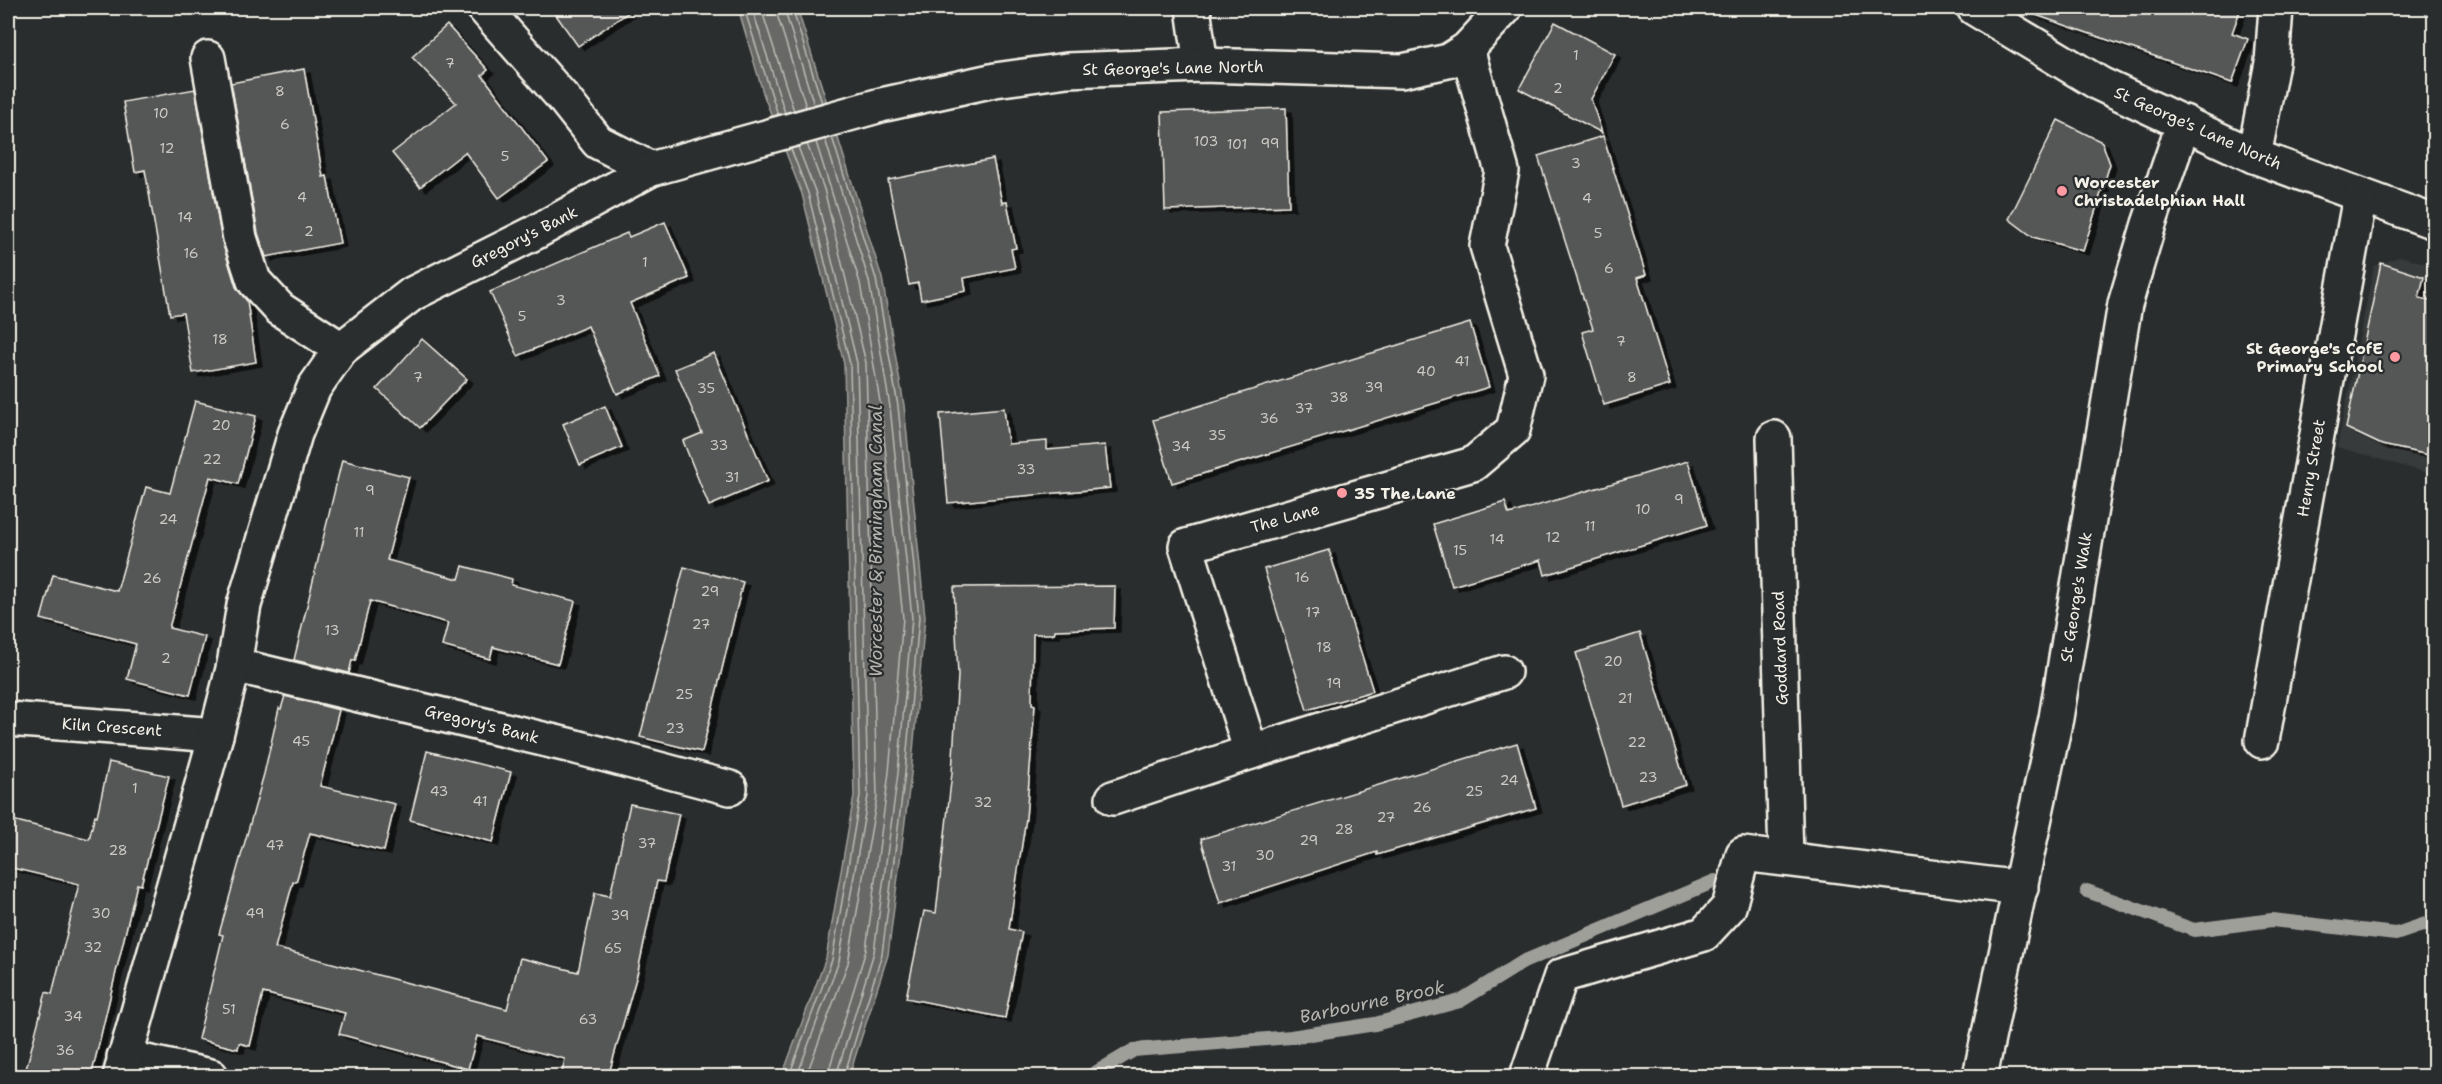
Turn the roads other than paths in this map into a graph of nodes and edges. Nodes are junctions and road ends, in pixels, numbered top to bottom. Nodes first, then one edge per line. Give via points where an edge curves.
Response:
1 (484, 8) edge
2 (1193, 8) edge
3 (1505, 8) edge
4 (1974, 8) edge
5 (2276, 8) edge
6 (1467, 49) junction
7 (208, 58) dead end
8 (1201, 65) junction
9 (2184, 122) junction
10 (2254, 156) junction
11 (651, 169) junction
12 (2360, 196) junction
13 (2434, 222) edge
14 (341, 349) junction
15 (1774, 438) dead end
16 (234, 665) junction
17 (1504, 672) dead end
18 (8, 719) edge
19 (216, 735) junction
20 (2262, 741) dead end
21 (1251, 752) junction
22 (730, 788) dead end
23 (1113, 798) dead end
24 (1786, 858) junction
25 (2021, 888) junction
26 (122, 1067) edge
27 (211, 1077) edge
28 (1527, 1077) edge
29 (1980, 1077) edge

1 - 11 street via 598,142
2 - 8 street
3 - 6 street, St George's Lane North
4 - 9 street, St George's Lane North via 2100,84
5 - 10 street via 2272,63
6 - 8 street, St George's Lane North via 1448,61 1402,71
6 - 21 street, The Lane via 1502,171 1487,246 1526,375 1513,430 1473,464 1186,546
7 - 14 street via 240,238 254,281 279,309
8 - 11 street, St George's Lane North via 1067,70 995,80 881,105
9 - 10 street, St George's Lane North
9 - 25 street, St George's Walk via 2125,304 2056,718
10 - 12 street, St George's Lane North
11 - 14 street, Gregory's Bank via 412,294
12 - 13 street, St George's Lane North
12 - 20 street, Henry Street
14 - 16 street, Gregory's Bank via 314,388 295,434 244,605
15 - 24 street, Goddard Road
16 - 19 street, Gregory's Bank
16 - 22 street, Gregory's Bank
17 - 21 street
18 - 19 street, Kiln Crescent
19 - 26 street, Gregory's Bank
21 - 23 street
24 - 25 street
24 - 28 street via 1743,854 1729,907 1704,934 1561,976
25 - 29 street, St George's Walk
26 - 27 street, Gregory's Bank

